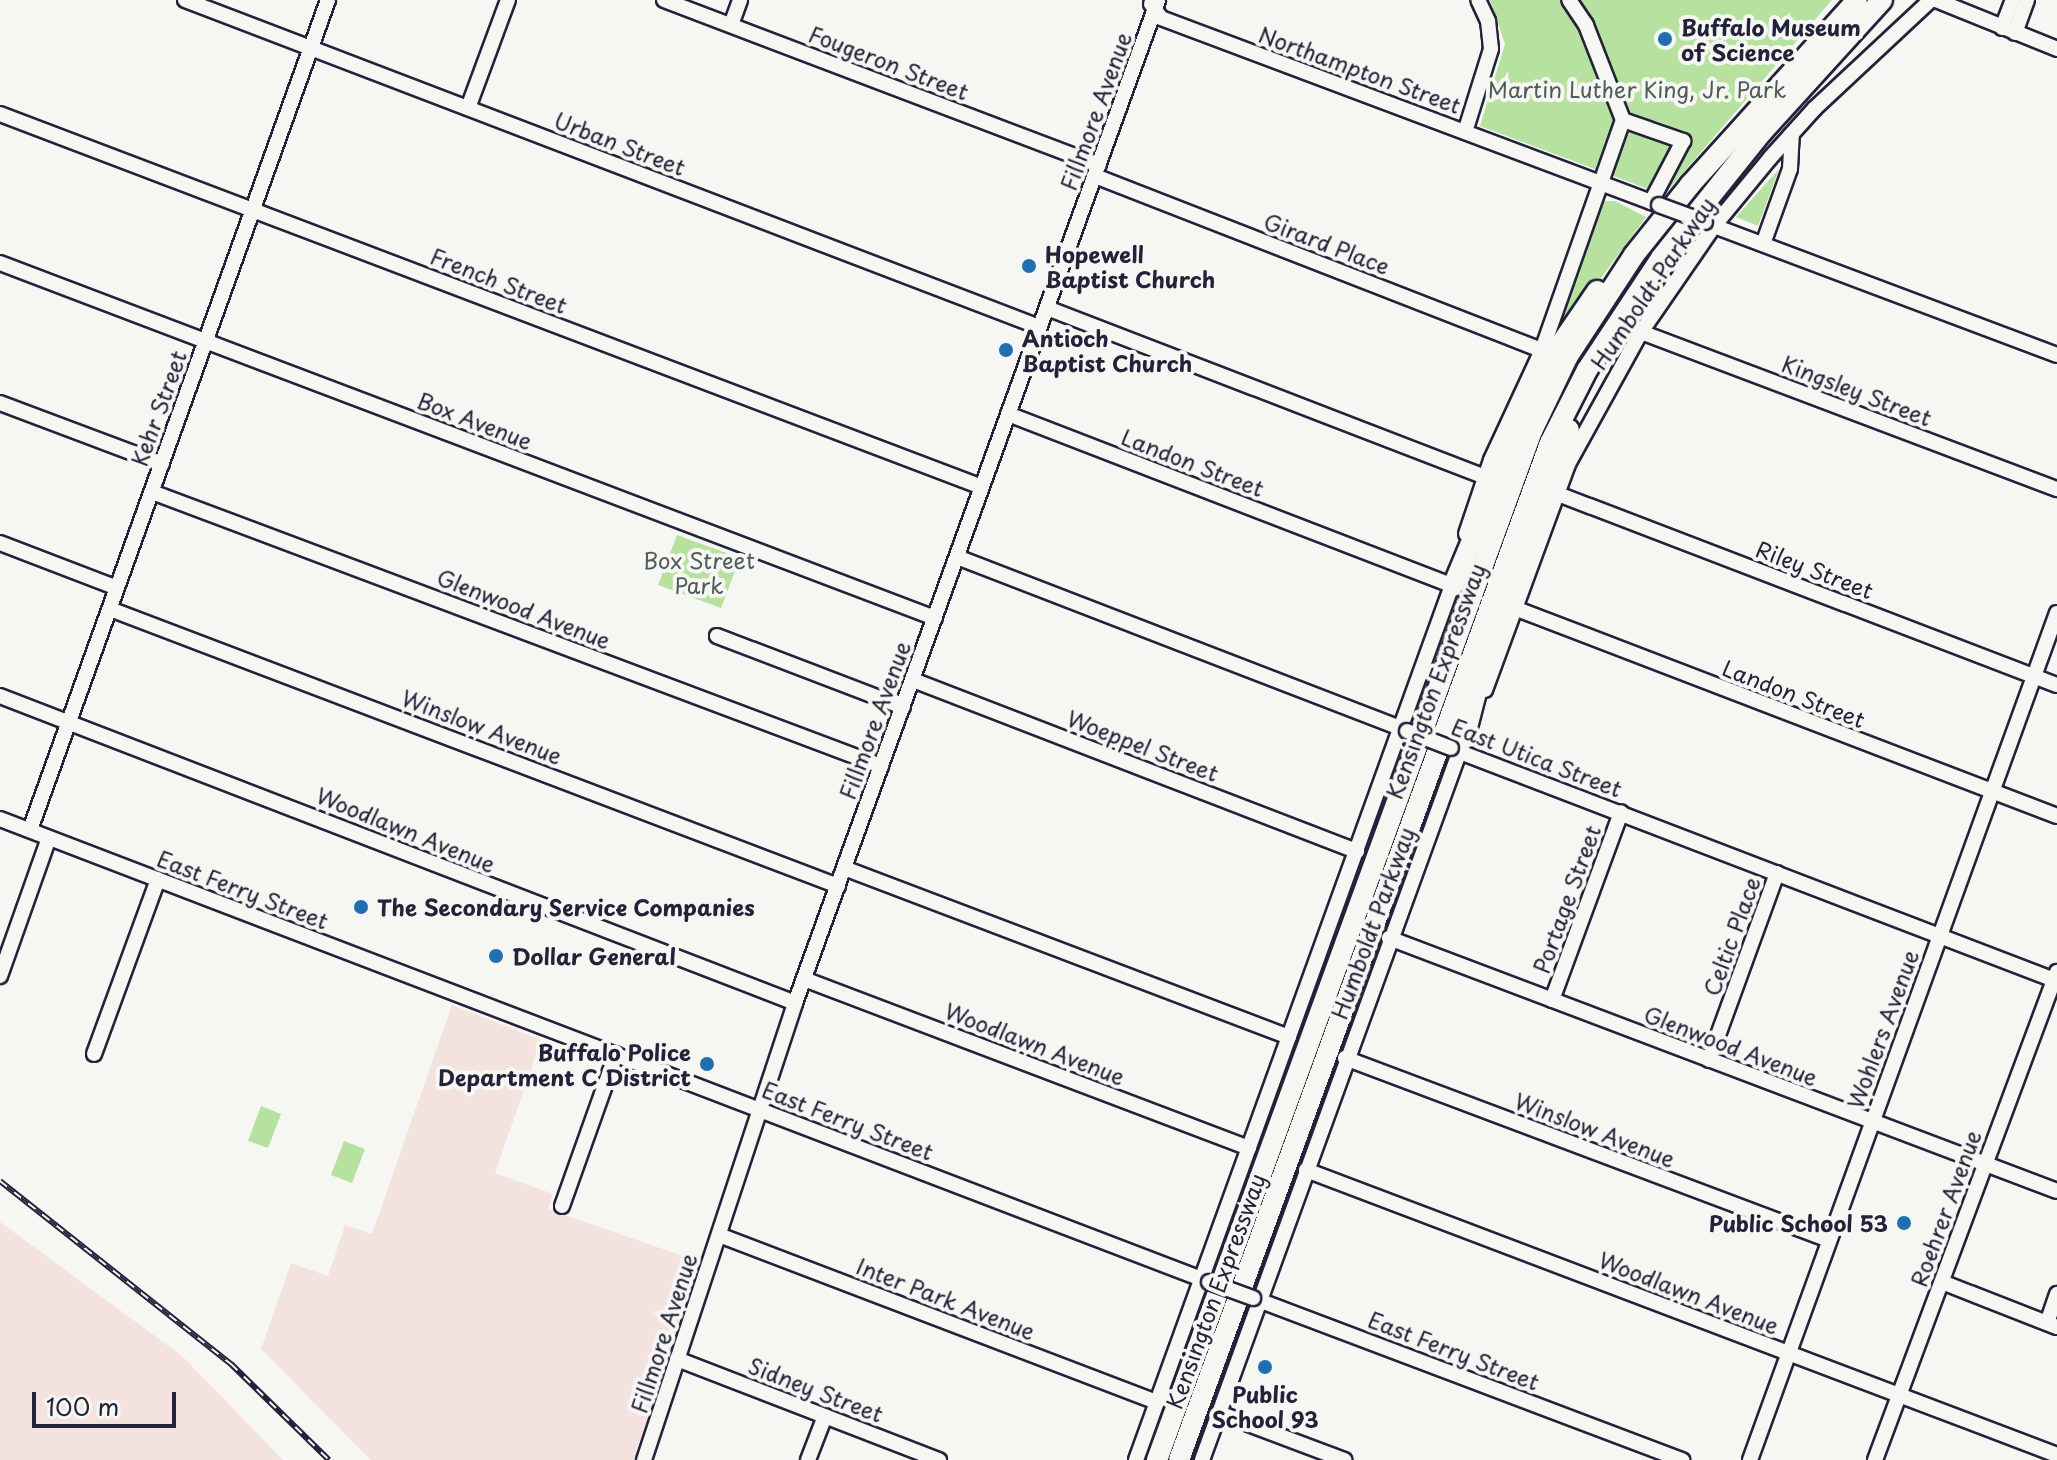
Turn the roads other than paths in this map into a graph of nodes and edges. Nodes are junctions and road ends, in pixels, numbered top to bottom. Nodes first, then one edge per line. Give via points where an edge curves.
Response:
1 (185, 0) edge
2 (328, 0) edge
3 (508, 0) edge
4 (664, 0) edge
5 (740, 0) edge
6 (1478, 0) edge
7 (1569, 0) edge
8 (1857, 0) edge
9 (1882, 0) edge
10 (1890, 0) edge
11 (1933, 0) edge
12 (2013, 0) edge
13 (2027, 0) edge
14 (1154, 3) edge
15 (731, 25) junction
16 (1857, 28) junction
17 (2009, 31) junction
18 (311, 48) junction
19 (2057, 49) edge
20 (468, 108) junction
21 (0, 114) edge
22 (1623, 120) junction
23 (1465, 132) junction
24 (1792, 134) junction
25 (1097, 171) junction
26 (1600, 182) junction
27 (1655, 204) junction
28 (253, 210) junction
29 (1710, 224) junction
30 (1763, 244) junction
31 (1634, 255) junction
32 (0, 263) edge
33 (1047, 308) junction
34 (1039, 327) junction
35 (1641, 332) junction
36 (206, 342) junction
37 (1542, 350) junction
38 (2057, 355) edge
39 (1587, 370) junction
40 (0, 403) edge
41 (1008, 414) junction
42 (162, 464) junction
43 (1484, 477) junction
44 (982, 487) junction
45 (2057, 489) edge
46 (152, 492) junction
47 (1558, 494) junction
48 (0, 543) edge
49 (957, 557) junction
50 (1453, 586) junction
51 (117, 588) junction
52 (110, 609) junction
53 (1517, 609) junction
54 (2057, 613) edge
55 (935, 618) junction
56 (717, 636) dead end
57 (2034, 676) junction
58 (913, 680) junction
59 (2057, 685) edge
60 (0, 696) edge
61 (903, 707) junction
62 (69, 722) junction
63 (1404, 730) junction
64 (1458, 746) junction
65 (881, 766) junction
66 (1991, 791) junction
67 (1621, 812) junction
68 (2057, 816) edge
69 (0, 819) edge
70 (30, 830) junction
71 (49, 838) junction
72 (1357, 851) junction
73 (844, 868) junction
74 (1777, 873) junction
75 (158, 879) junction
76 (838, 886) junction
77 (1939, 936) junction
78 (1389, 938) junction
79 (0, 976) edge
80 (2056, 977) edge
81 (804, 979) junction
82 (1552, 1000) junction
83 (795, 1003) junction
84 (1289, 1037) junction
85 (94, 1054) dead end
86 (616, 1054) junction
87 (1345, 1058) junction
88 (1709, 1060) junction
89 (760, 1110) junction
90 (1872, 1123) junction
91 (1249, 1148) junction
92 (1985, 1164) junction
93 (1306, 1170) junction
94 (2057, 1191) edge
95 (562, 1206) dead end
96 (719, 1235) junction
97 (1829, 1240) junction
98 (1206, 1280) junction
99 (1942, 1282) junction
100 (2057, 1294) edge
101 (1256, 1299) junction
102 (2052, 1325) edge
103 (1788, 1353) junction
104 (677, 1359) junction
105 (1899, 1395) junction
106 (1157, 1402) junction
107 (1219, 1413) junction
108 (825, 1416) junction
109 (2057, 1455) edge
110 (644, 1460) edge
111 (808, 1460) edge
112 (939, 1460) edge
113 (1136, 1460) edge
114 (1157, 1460) edge
115 (1179, 1460) edge
116 (1202, 1460) edge
117 (1344, 1460) edge
118 (1682, 1460) edge
119 (1750, 1460) edge
120 (1875, 1460) edge

1 - 18 street, Urban Street
2 - 18 street, Kehr Street
3 - 20 street
4 - 15 street, Fougeron Street
5 - 15 street
6 - 23 street via 1488,21 1491,49
7 - 22 street via 1586,25
8 - 31 highway, Kensington Expressway
9 - 16 highway, Kensington Expressway
10 - 16 highway
11 - 17 street
11 - 24 street, Humboldt Parkway
12 - 17 street
13 - 17 street
14 - 23 street, Northampton Street via 1161,18
14 - 25 street, Fillmore Avenue
15 - 25 street, Fougeron Street
16 - 39 highway, Kensington Expressway via 1708,197 1628,303
17 - 19 street
18 - 20 street, Urban Street
18 - 28 street, Kehr Street
20 - 34 street, Urban Street
21 - 28 street, French Street
22 - 26 street, Humboldt Parkway
22 - 27 street via 1683,141
23 - 26 street, Northampton Street
24 - 29 street, Humboldt Parkway
24 - 30 street via 1790,169
25 - 33 street, Fillmore Avenue
25 - 37 street, Girard Place
26 - 27 street, Northampton Street
26 - 37 street, Humboldt Parkway
27 - 29 street, Northampton Street, bridge
28 - 36 street, Kehr Street
28 - 44 street, French Street
29 - 30 street, Northampton Street
29 - 35 street, Humboldt Parkway
30 - 38 street, Northampton Street
31 - 50 highway via 1571,324 1543,370
31 - 114 highway, Kensington Expressway via 1568,356 1509,487
32 - 36 street, Box Avenue
33 - 34 street, Fillmore Avenue
33 - 43 street
34 - 41 street, Fillmore Avenue
35 - 45 street, Kingsley Street
35 - 47 street, Humboldt Parkway via 1568,464
36 - 42 street, Kehr Street
36 - 55 street, Box Avenue
37 - 43 street, Humboldt Parkway
39 - 64 highway
39 - 115 highway, Kensington Expressway via 1527,497
40 - 42 street
41 - 44 street, Fillmore Avenue
41 - 50 street, Landon Street
42 - 46 street, Kehr Street
43 - 50 street, Humboldt Parkway
44 - 49 street, Fillmore Avenue
46 - 51 street, Kehr Street
46 - 65 street, Glenwood Avenue
47 - 53 street, Humboldt Parkway
47 - 57 street, Riley Street
48 - 51 street
49 - 55 street, Fillmore Avenue
49 - 63 street, East Utica Street
50 - 63 street, Humboldt Parkway
51 - 52 street, Kehr Street
52 - 62 street, Kehr Street
52 - 76 street, Winslow Avenue
53 - 64 street, Humboldt Parkway
53 - 66 street, Landon Street
54 - 57 street, Wohlers Avenue
55 - 58 street, Fillmore Avenue
56 - 61 street
57 - 59 street, Riley Street
57 - 66 street, Wohlers Avenue
58 - 61 street, Fillmore Avenue
58 - 72 street, Woeppel Street
60 - 62 street, Woodlawn Avenue
61 - 65 street, Fillmore Avenue
62 - 70 street, Kehr Street
62 - 83 street, Woodlawn Avenue
63 - 64 street, East Utica Street, bridge
63 - 72 street, Humboldt Parkway
64 - 67 street, East Utica Street
64 - 78 street, Humboldt Parkway
65 - 73 street, Fillmore Avenue
66 - 68 street, Landon Street
66 - 77 street, Wohlers Avenue
67 - 74 street, East Utica Street
67 - 82 street, Portage Street
69 - 70 street, East Ferry Street
70 - 71 street, East Ferry Street
71 - 75 street, East Ferry Street
71 - 79 street
72 - 84 street, Humboldt Parkway
73 - 76 street, Fillmore Avenue
73 - 84 street
74 - 77 street, East Utica Street
74 - 88 street, Celtic Place
75 - 85 street
75 - 86 street, East Ferry Street
76 - 81 street, Fillmore Avenue
77 - 80 street, East Utica Street
77 - 90 street, Wohlers Avenue
78 - 82 street, Glenwood Avenue
78 - 87 street, Humboldt Parkway
80 - 92 street, Roehrer Avenue
81 - 83 street, Fillmore Avenue
81 - 91 street, Woodlawn Avenue
82 - 88 street, Glenwood Avenue
83 - 89 street, Fillmore Avenue
84 - 91 street, Humboldt Parkway
86 - 89 street, East Ferry Street
86 - 95 street
87 - 93 street, Humboldt Parkway
87 - 97 street, Winslow Avenue
88 - 90 street, Glenwood Avenue
89 - 96 street, Fillmore Avenue
89 - 98 street, East Ferry Street
90 - 92 street, Glenwood Avenue
90 - 97 street, Wohlers Avenue
91 - 98 street, Humboldt Parkway
92 - 94 street, Glenwood Avenue
92 - 99 street, Roehrer Avenue
93 - 101 street, Humboldt Parkway
93 - 103 street, Woodlawn Avenue
96 - 104 street, Fillmore Avenue
96 - 106 street, Inter Park Avenue
97 - 103 street, Wohlers Avenue
98 - 101 street, East Ferry Street, bridge
98 - 106 street, Humboldt Parkway
99 - 102 street
99 - 105 street, Roehrer Avenue
100 - 102 street
101 - 107 street, Humboldt Parkway
101 - 118 street, East Ferry Street
103 - 105 street, Woodlawn Avenue
103 - 119 street, Wohlers Avenue
104 - 108 street, Sidney Street
104 - 110 street, Fillmore Avenue
105 - 109 street, Woodlawn Avenue
105 - 120 street, Roehrer Avenue
106 - 113 street, Humboldt Parkway
107 - 116 street, Humboldt Parkway
107 - 117 street
108 - 111 street
108 - 112 street, Sidney Street

